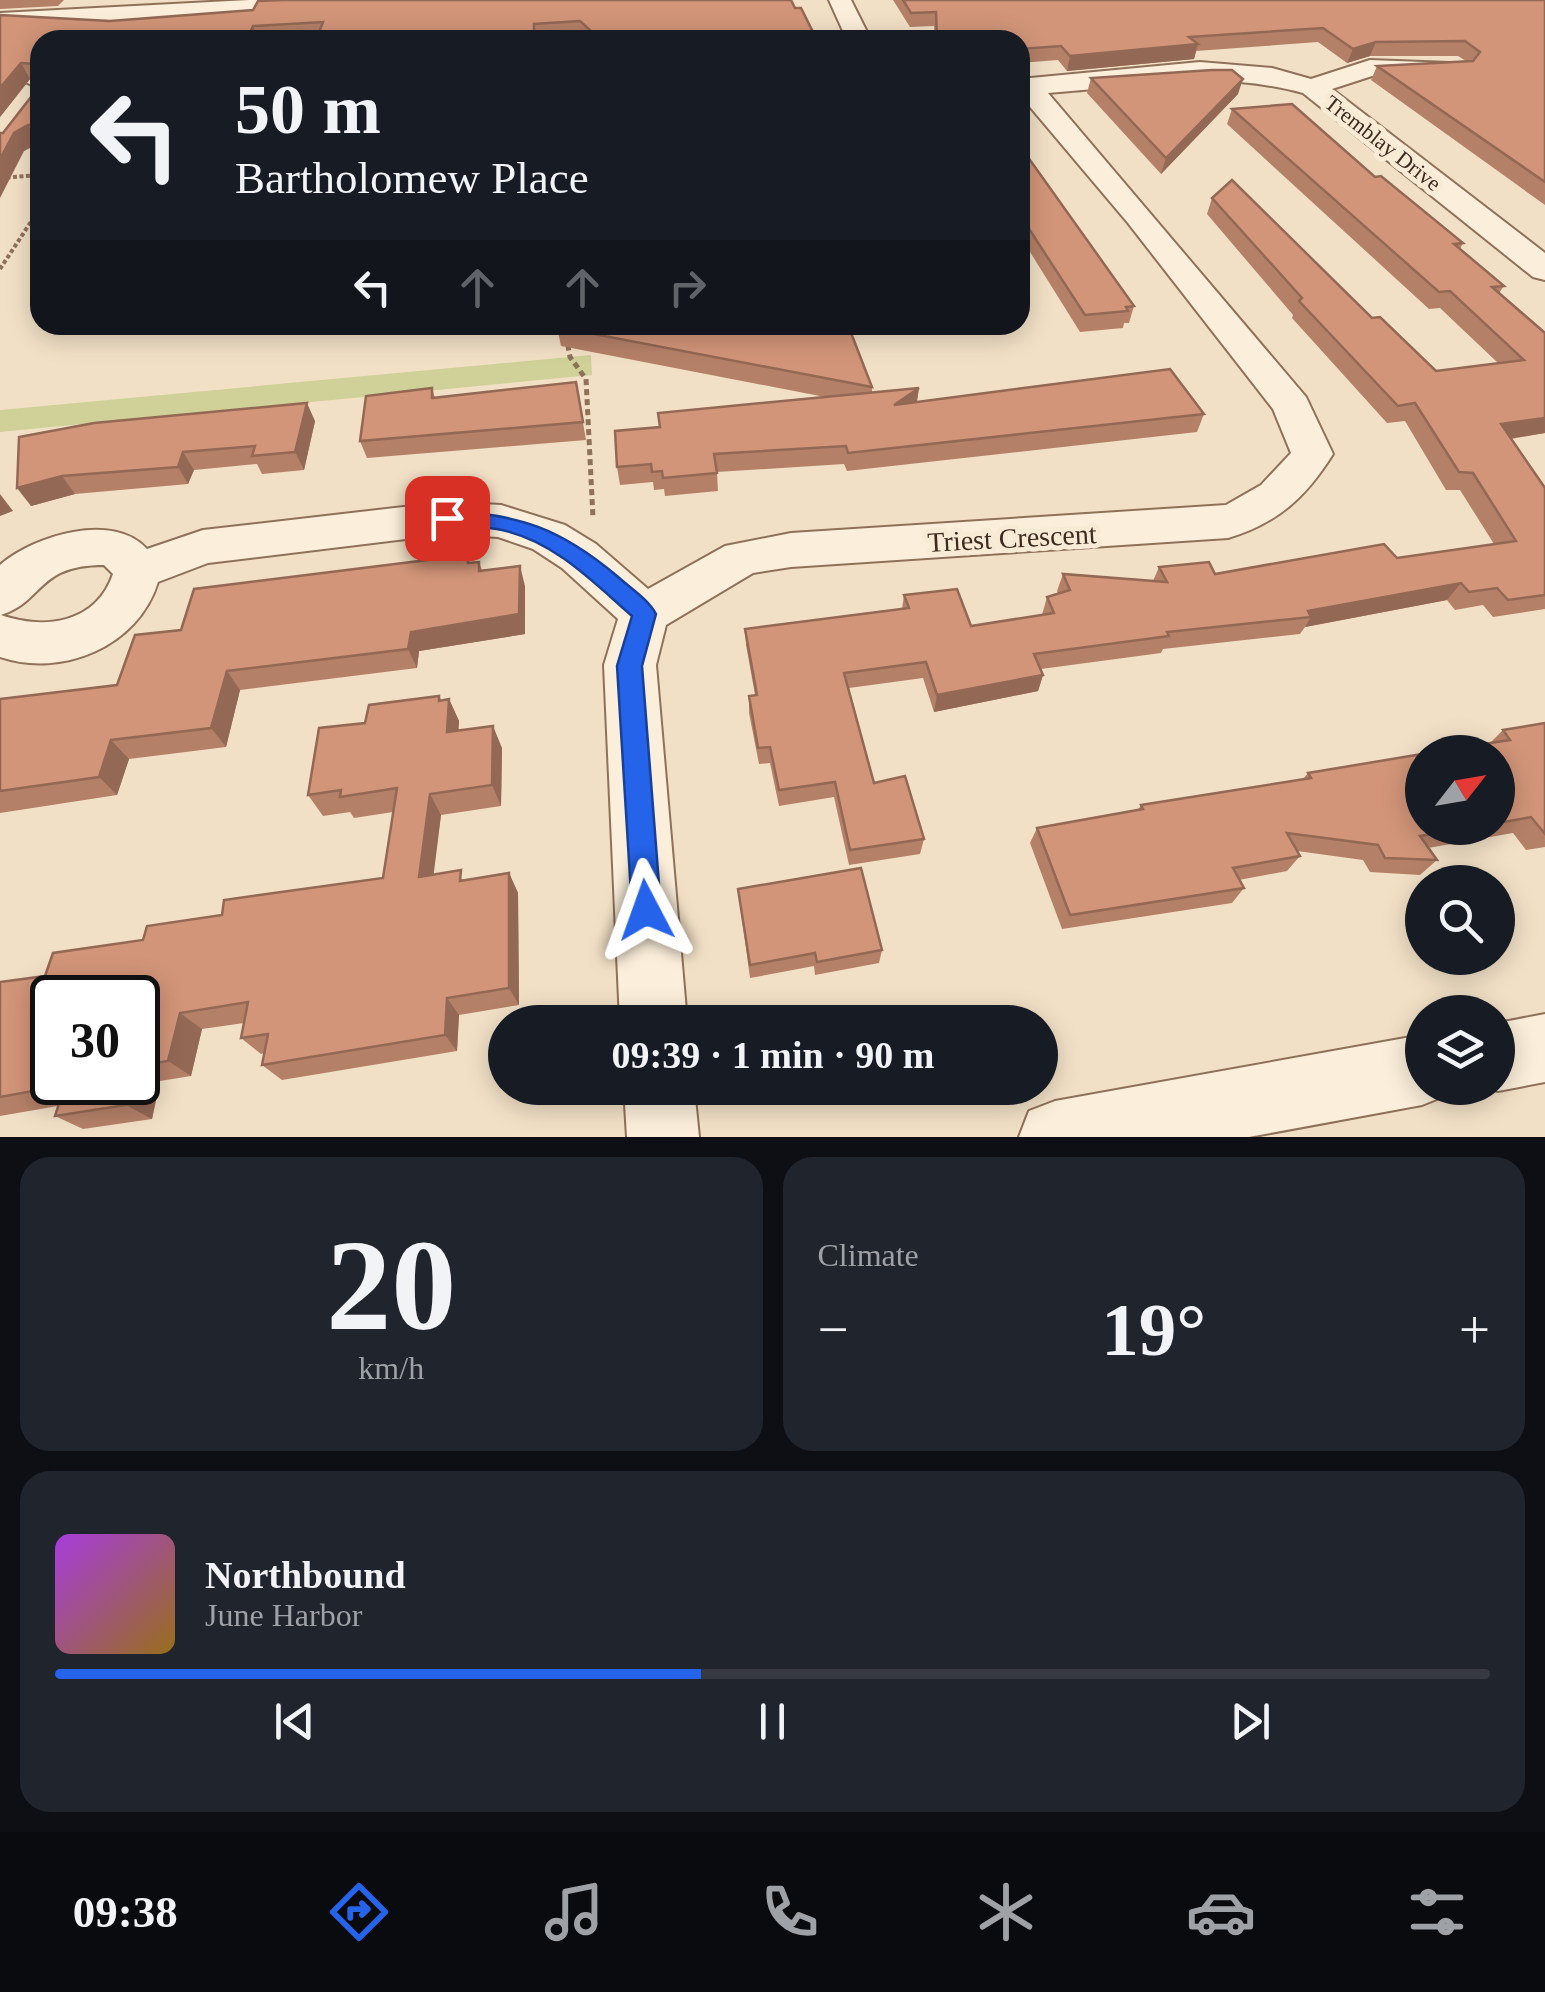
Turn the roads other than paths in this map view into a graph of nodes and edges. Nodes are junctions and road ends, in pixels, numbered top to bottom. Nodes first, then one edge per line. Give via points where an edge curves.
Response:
1 (380, 0) edge
2 (840, 0) edge
3 (104, 7) edge
4 (0, 20) edge
5 (78, 30) edge
6 (854, 30) edge
7 (1456, 67) edge
8 (1030, 85) edge
9 (1312, 87) junction
10 (1030, 93) edge
11 (1545, 270) edge
12 (138, 571) junction
13 (0, 596) edge
14 (644, 614) junction
15 (0, 635) edge
16 (653, 1005) edge
17 (1545, 1048) edge
18 (1515, 1053) edge
19 (1405, 1073) edge
20 (660, 1105) edge
21 (662, 1137) edge
22 (1055, 1137) edge

1 - 3 street
2 - 6 street
3 - 4 street
3 - 5 street
7 - 9 street via 1370,68
8 - 9 street, Tremblay Drive via 1227,67
9 - 11 street, Tremblay Drive
10 - 14 street, Triest Crescent via 1292,406 1312,454 1294,482 1264,509 1228,522 742,558
12 - 13 street via 121,551 84,547 41,561
12 - 14 street via 204,546 447,518 501,521 549,537 579,556
12 - 15 street via 125,604 85,634 34,646
14 - 16 street via 630,666
17 - 18 street
19 - 22 street
20 - 21 street

